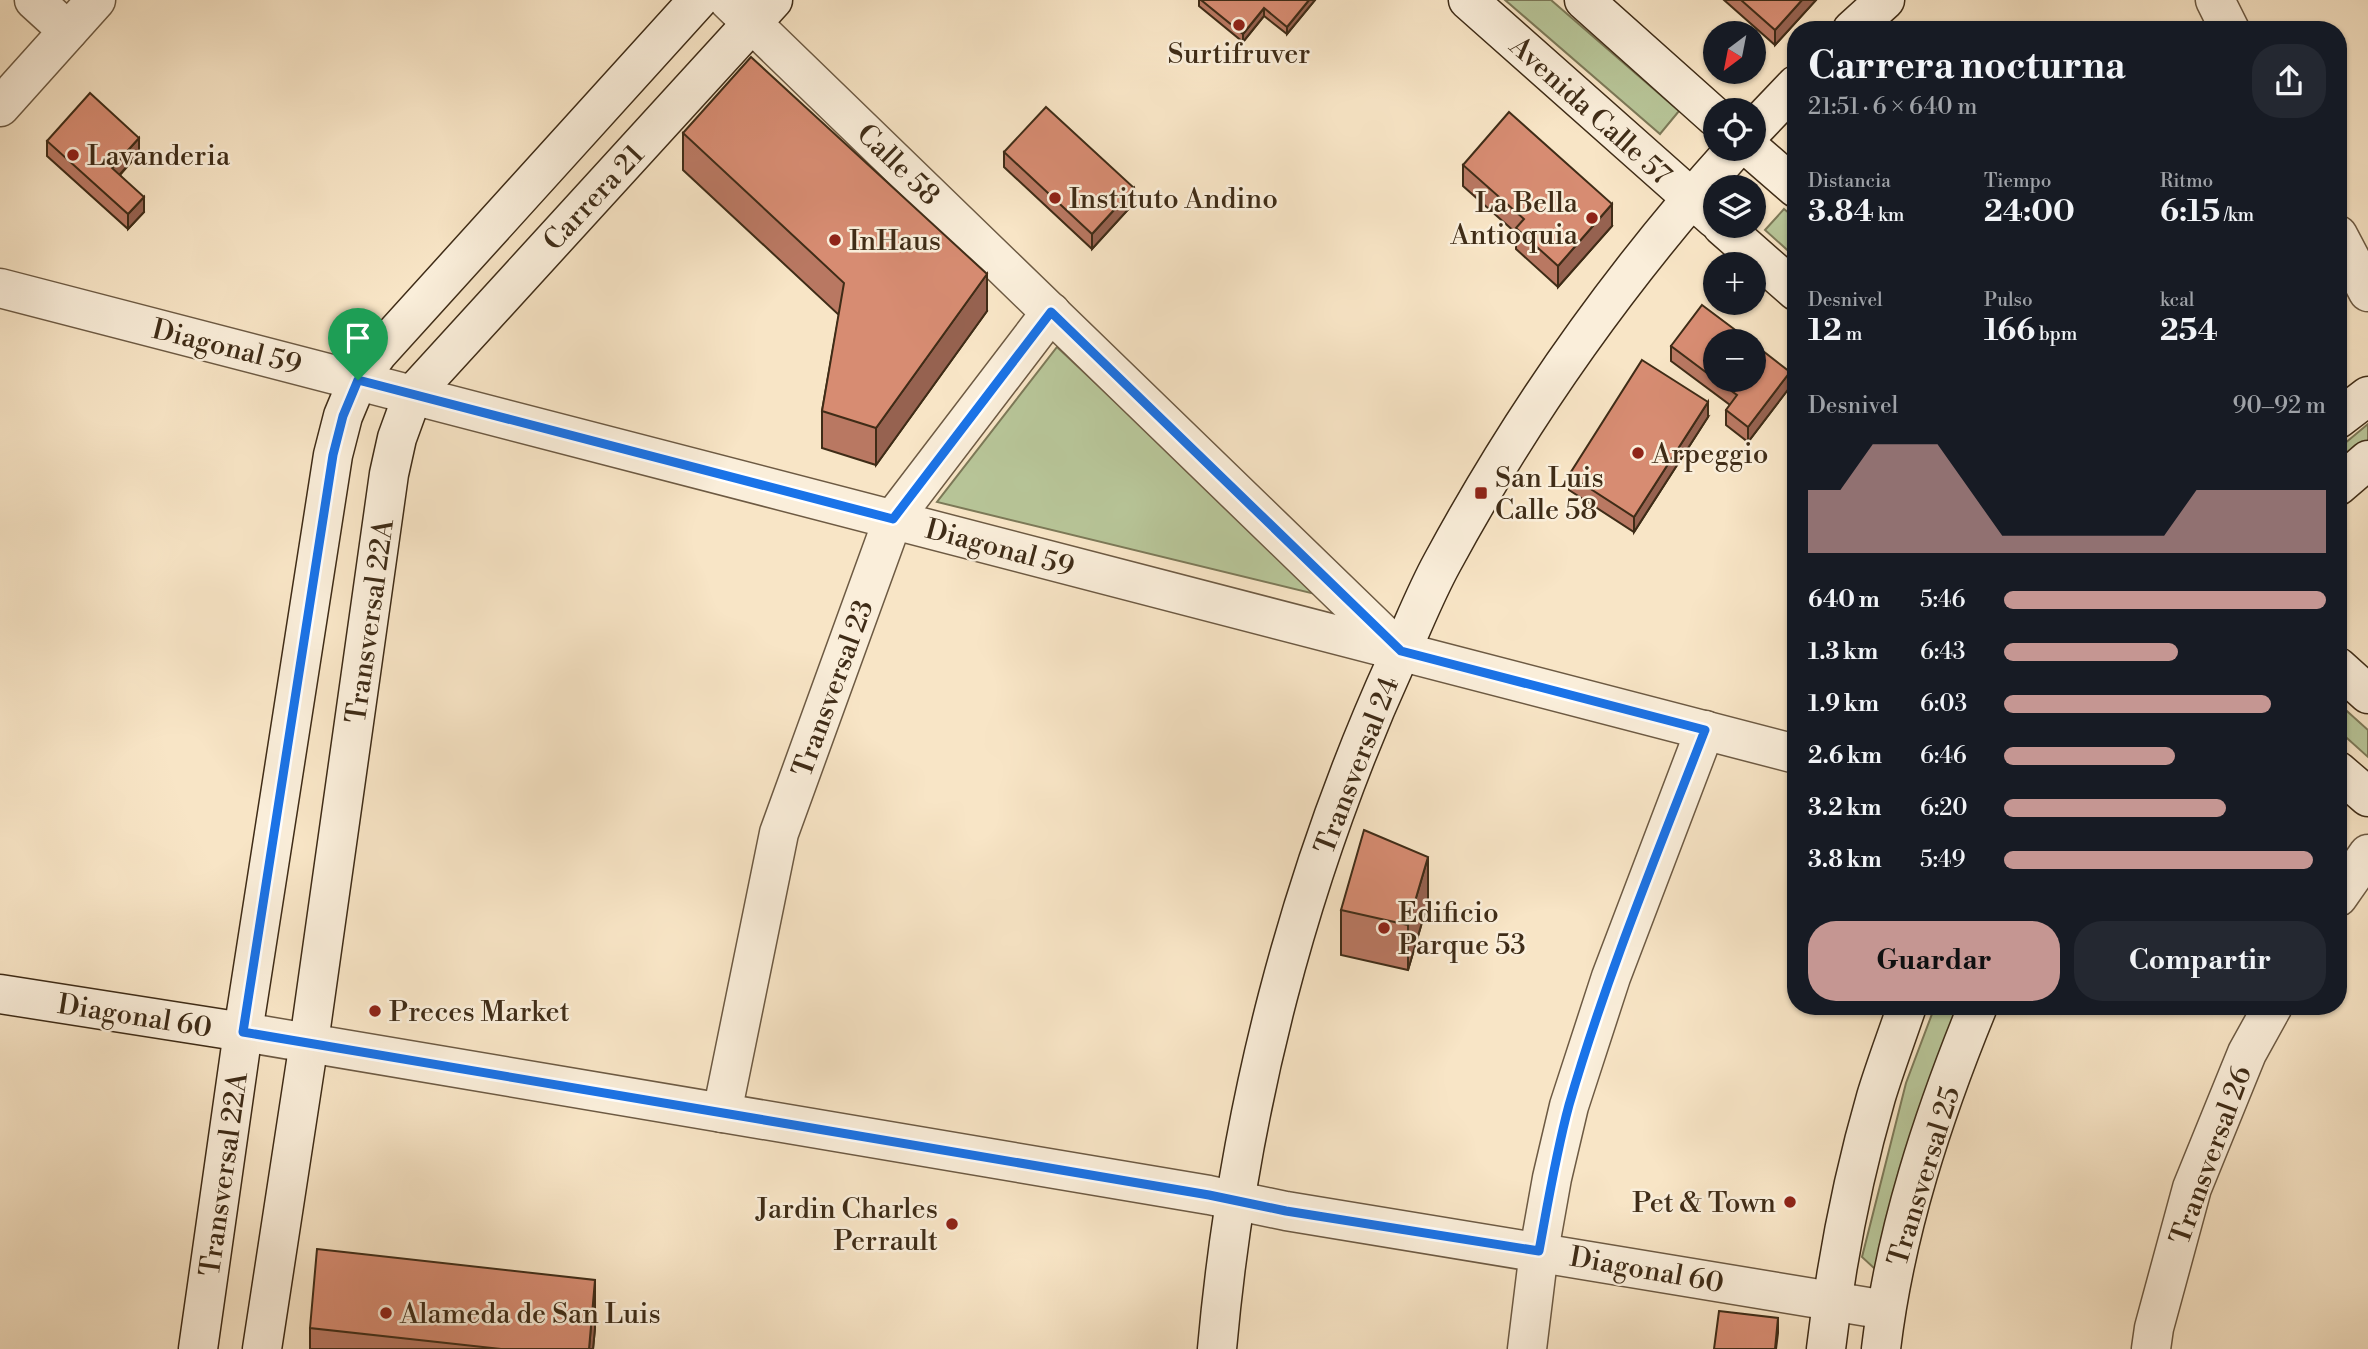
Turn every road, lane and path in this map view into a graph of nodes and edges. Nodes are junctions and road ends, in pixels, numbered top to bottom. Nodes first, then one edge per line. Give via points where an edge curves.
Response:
1 (34, 0) edge
2 (96, 0) edge
3 (698, 0) edge
4 (1468, 0) edge
5 (1584, 0) edge
6 (1885, 0) edge
7 (2215, 0) edge
8 (751, 8) edge
9 (1862, 21) edge
10 (2226, 21) edge
11 (68, 31) junction
12 (1787, 94) edge
13 (1703, 106) edge
14 (0, 107) edge
15 (1766, 116) edge
16 (1765, 161) edge
17 (1787, 180) edge
18 (1703, 209) edge
19 (1736, 238) edge
20 (2347, 252) edge
21 (1787, 283) edge
22 (0, 288) edge
23 (2368, 292) edge
24 (1051, 312) junction
25 (358, 380) junction
26 (413, 394) junction
27 (2368, 396) edge
28 (2347, 412) edge
29 (2368, 460) edge
30 (2347, 478) edge
31 (893, 519) junction
32 (1401, 651) junction
33 (2347, 675) edge
34 (2368, 694) edge
35 (1705, 730) junction
36 (1787, 752) edge
37 (2347, 779) edge
38 (2368, 797) edge
39 (2368, 854) edge
40 (2347, 884) edge
41 (0, 994) edge
42 (1905, 1015) edge
43 (1975, 1015) edge
44 (2268, 1015) edge
45 (243, 1032) junction
46 (309, 1042) junction
47 (722, 1113) junction
48 (1236, 1200) junction
49 (1539, 1251) junction
50 (1832, 1301) junction
51 (1885, 1310) junction
52 (198, 1349) edge
53 (262, 1349) edge
54 (1217, 1349) edge
55 (1527, 1349) edge
56 (1826, 1349) edge
57 (1881, 1349) edge
58 (2151, 1349) edge

1 - 11 street
2 - 11 street
3 - 25 street, Carrera 21
4 - 18 street, Avenida Calle 57
5 - 13 street
6 - 9 street
7 - 10 street
8 - 24 street, Calle 58
8 - 26 street, Carrera 21
11 - 14 street
12 - 15 street
16 - 17 street
18 - 32 street, Transversal 24 via 1667,225 1532,411 1441,566
19 - 21 street
20 - 23 street
22 - 25 street, Diagonal 59
24 - 31 street, Transversal 23
24 - 32 street, Calle 58
25 - 26 street, Diagonal 59
25 - 45 street, Transversal 22A via 333,455
26 - 31 street, Diagonal 59
26 - 46 street, Transversal 22A via 389,474
27 - 28 street
29 - 30 street
31 - 32 street, Diagonal 59
31 - 47 street, Transversal 23 via 779,833
32 - 35 street, Diagonal 59
32 - 48 street, Transversal 24 via 1347,777 1300,915 1263,1056
33 - 34 street
35 - 36 street, Diagonal 59
35 - 49 street via 1611,976 1577,1080
37 - 38 street
39 - 40 street
41 - 45 street, Diagonal 60
42 - 50 street, Transversal 25 via 1850,1197
43 - 51 street, Transversal 25 via 1906,1212
44 - 58 street, Transversal 26 via 2247,1053 2192,1188
45 - 46 street, Diagonal 60
45 - 52 street, Transversal 22A
46 - 47 street, Diagonal 60
46 - 53 street, Transversal 22A
47 - 48 street, Diagonal 60
48 - 49 street, Diagonal 60
48 - 54 street, Transversal 24
49 - 50 street, Diagonal 60
49 - 55 street
50 - 51 street, Diagonal 60
50 - 56 street, Transversal 25
51 - 57 street, Transversal 25

